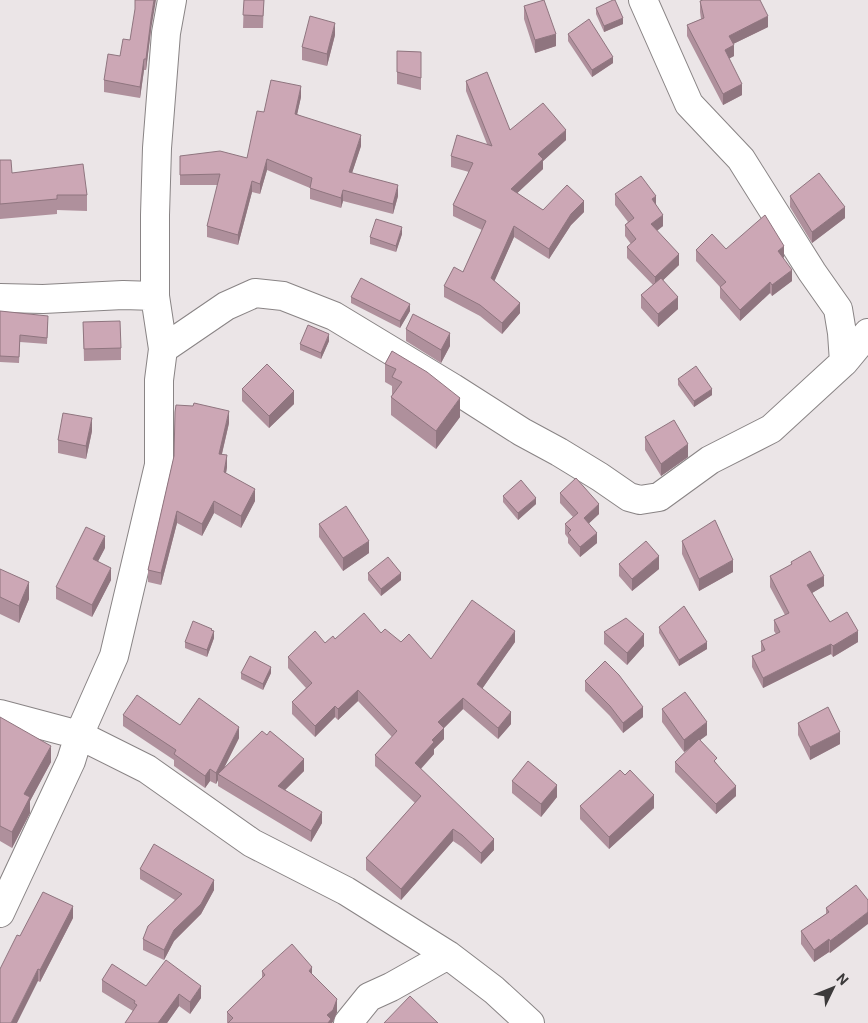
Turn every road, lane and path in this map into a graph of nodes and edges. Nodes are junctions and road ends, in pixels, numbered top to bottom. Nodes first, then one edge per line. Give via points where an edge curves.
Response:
1 (172, 0) edge
2 (643, 0) edge
3 (155, 296) junction
4 (0, 298) edge
5 (868, 333) edge
6 (163, 349) junction
7 (844, 362) junction
8 (0, 714) edge
9 (79, 735) junction
10 (0, 913) edge
11 (448, 955) junction
12 (348, 1023) edge
13 (530, 1023) edge

1 - 3 street via 166,33 157,148
2 - 7 street via 689,104 740,159 838,309
3 - 4 street
3 - 6 street
5 - 7 street
6 - 7 street via 226,306 255,293 283,296 334,316 629,497 640,500 659,497 710,460 771,430
6 - 9 street via 159,380 159,465 114,656
8 - 9 street
9 - 10 street via 71,761
9 - 11 street via 147,769 252,843 346,891
11 - 12 street via 369,997
11 - 13 street

